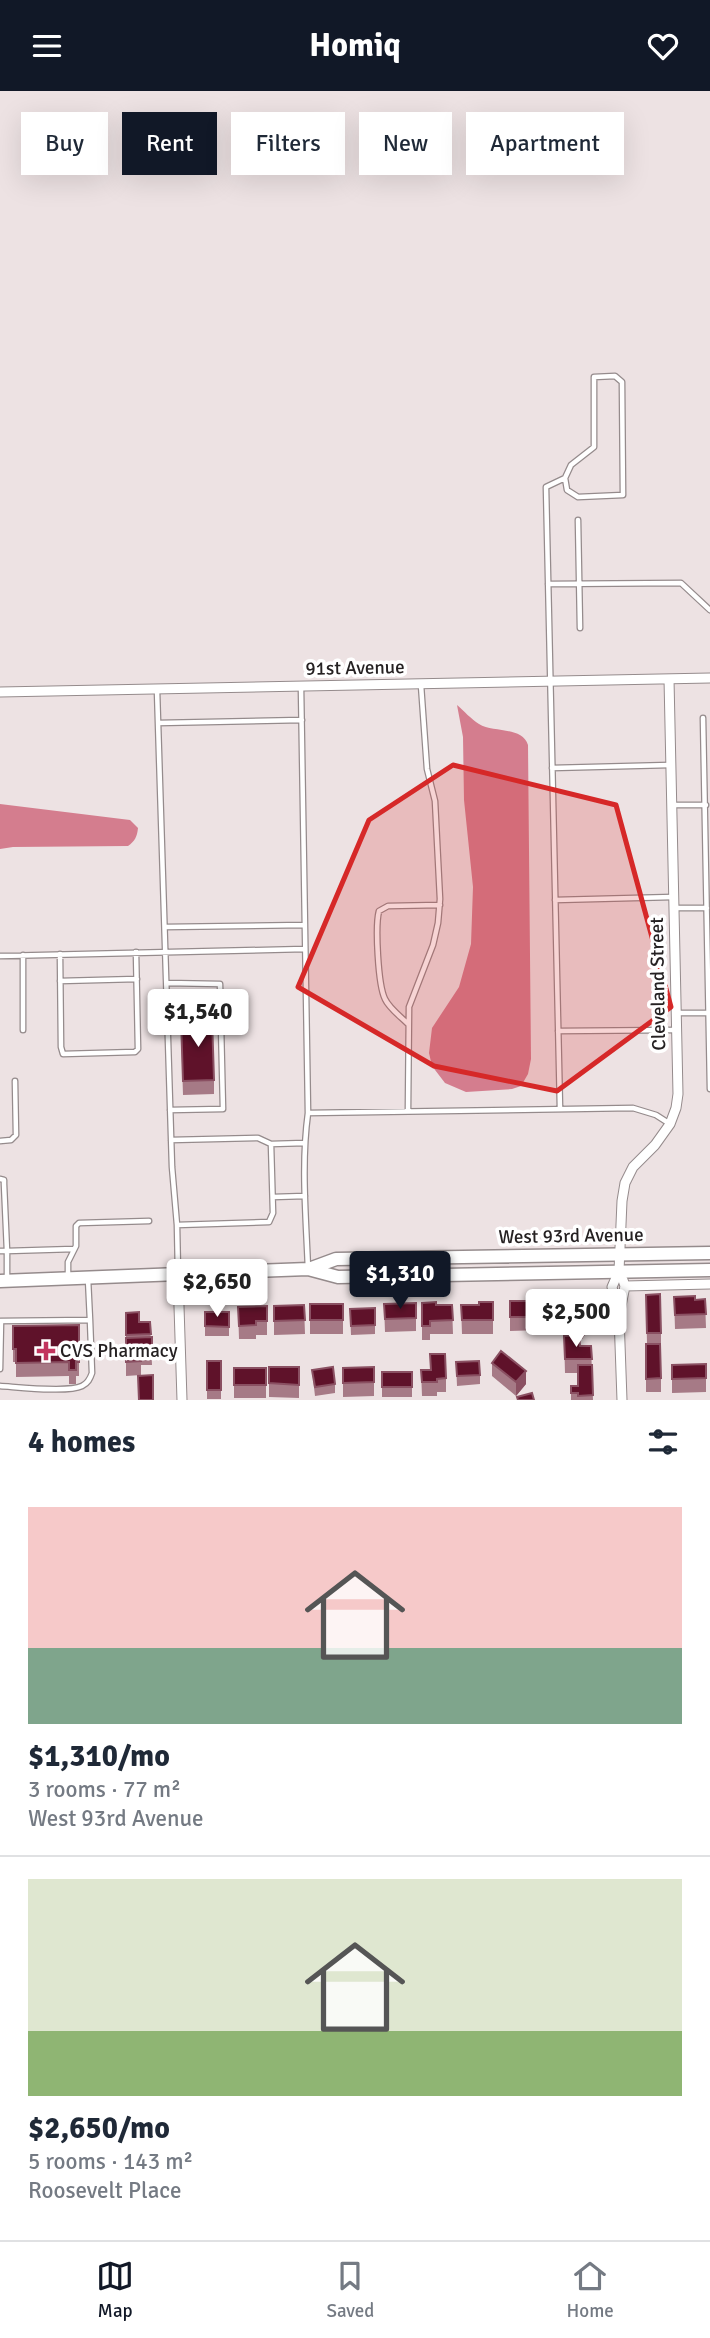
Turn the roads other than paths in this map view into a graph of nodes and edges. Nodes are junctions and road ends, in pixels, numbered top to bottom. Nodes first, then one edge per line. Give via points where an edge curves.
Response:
1 (565, 478) junction
2 (578, 520) dead end
3 (548, 584) junction
4 (579, 584) junction
5 (710, 610) edge
6 (580, 628) dead end
7 (710, 678) edge
8 (669, 679) junction
9 (551, 681) junction
10 (421, 684) junction
11 (301, 687) junction
12 (157, 689) junction
13 (0, 692) edge
14 (703, 717) dead end
15 (302, 720) junction
16 (158, 723) junction
17 (671, 765) junction
18 (552, 768) junction
19 (672, 805) junction
20 (706, 805) junction
21 (674, 897) junction
22 (555, 900) junction
23 (440, 905) junction
24 (674, 908) junction
25 (707, 908) junction
26 (305, 925) junction
27 (165, 927) junction
28 (305, 949) junction
29 (166, 951) junction
30 (136, 952) junction
31 (60, 954) junction
32 (23, 955) junction
33 (0, 956) edge
34 (137, 979) junction
35 (60, 981) junction
36 (167, 983) junction
37 (676, 1013) junction
38 (708, 1013) junction
39 (167, 1014) junction
40 (222, 1014) junction
41 (408, 1024) junction
42 (23, 1030) dead end
43 (676, 1030) junction
44 (558, 1031) junction
45 (15, 1081) dead end
46 (710, 1089) edge
47 (559, 1109) junction
48 (170, 1110) junction
49 (408, 1111) junction
50 (308, 1113) junction
51 (670, 1124) junction
52 (171, 1140) junction
53 (0, 1141) edge
54 (305, 1143) junction
55 (271, 1144) junction
56 (0, 1179) edge
57 (305, 1196) junction
58 (273, 1197) junction
59 (149, 1221) dead end
60 (177, 1225) junction
61 (75, 1249) junction
62 (0, 1251) edge
63 (7, 1251) junction
64 (710, 1253) edge
65 (620, 1254) junction
66 (308, 1269) junction
67 (710, 1270) edge
68 (619, 1271) junction
69 (178, 1275) junction
70 (68, 1279) junction
71 (88, 1279) junction
72 (3, 1281) edge
73 (710, 1284) edge
74 (625, 1286) junction
75 (619, 1316) junction
76 (90, 1320) junction
77 (0, 1321) edge
78 (0, 1369) edge
79 (0, 1386) edge
80 (182, 1400) edge
81 (622, 1400) edge

1 - 1 lane via 571,465 594,447 594,377 615,376 622,382 623,495 578,497 567,491
1 - 3 lane via 546,488
2 - 4 lane
3 - 4 lane
3 - 9 lane
4 - 5 lane via 681,583
4 - 6 lane
7 - 8 street, 91st Avenue
8 - 9 street, 91st Avenue
8 - 17 street, Cleveland Street
9 - 10 street, 91st Avenue
9 - 18 lane
10 - 11 street, 91st Avenue
10 - 23 lane via 427,769 435,800
11 - 12 street, 91st Avenue
11 - 15 lane
12 - 13 street, 91st Avenue
12 - 16 lane
14 - 20 lane
15 - 16 lane
15 - 26 lane
16 - 27 lane
17 - 18 lane
17 - 19 street, Cleveland Street
18 - 22 lane
19 - 20 lane
19 - 21 street, Cleveland Street
20 - 25 lane
21 - 22 lane
21 - 24 street, Cleveland Street
22 - 44 lane
23 - 41 lane via 439,923 409,1007
23 - 41 lane via 388,906 379,911 376,921 385,1000
24 - 25 lane
24 - 37 street, Cleveland Street
25 - 38 lane
26 - 27 lane
26 - 28 lane
27 - 29 lane
28 - 29 lane
28 - 50 lane
29 - 30 lane
29 - 36 lane
30 - 31 lane
30 - 34 lane
31 - 32 lane
31 - 35 lane
32 - 33 lane
32 - 42 lane
34 - 35 lane
34 - 35 lane via 138,1049 63,1054
36 - 39 lane
36 - 40 lane via 220,983
37 - 38 lane
37 - 43 street, Cleveland Street
38 - 46 lane
39 - 40 lane
39 - 48 lane
40 - 48 lane via 223,1109
41 - 49 lane
43 - 44 lane
43 - 51 street, Cleveland Street via 678,1094
44 - 47 lane
45 - 53 lane via 16,1135
47 - 49 lane
47 - 51 lane via 633,1108
48 - 52 lane
49 - 50 lane
50 - 54 lane
51 - 65 street, Cleveland Street via 625,1182
52 - 55 lane via 258,1138
52 - 60 lane
54 - 55 lane
54 - 57 lane
55 - 58 lane
56 - 63 lane via 4,1180
57 - 58 lane
57 - 66 lane
58 - 60 lane via 269,1221
59 - 61 lane via 79,1223
60 - 69 lane
61 - 63 lane
61 - 70 lane via 68,1262
62 - 63 lane
63 - 72 lane
64 - 65 street, West 93rd Avenue
65 - 66 street, West 93rd Avenue via 335,1259
65 - 68 street, Cleveland Street
66 - 68 street, West 93rd Avenue via 338,1276
66 - 69 street, West 93rd Avenue
67 - 68 street, West 93rd Avenue
68 - 74 street, Cleveland Street
68 - 75 street, Cleveland Street via 612,1287
69 - 71 street, West 93rd Avenue
69 - 80 street
70 - 71 street, West 93rd Avenue
70 - 72 street, West 93rd Avenue
71 - 76 lane
73 - 74 street
74 - 75 street, Cleveland Street
75 - 81 street, Cleveland Street
76 - 77 lane
76 - 79 lane via 92,1373 83,1386
77 - 78 lane

